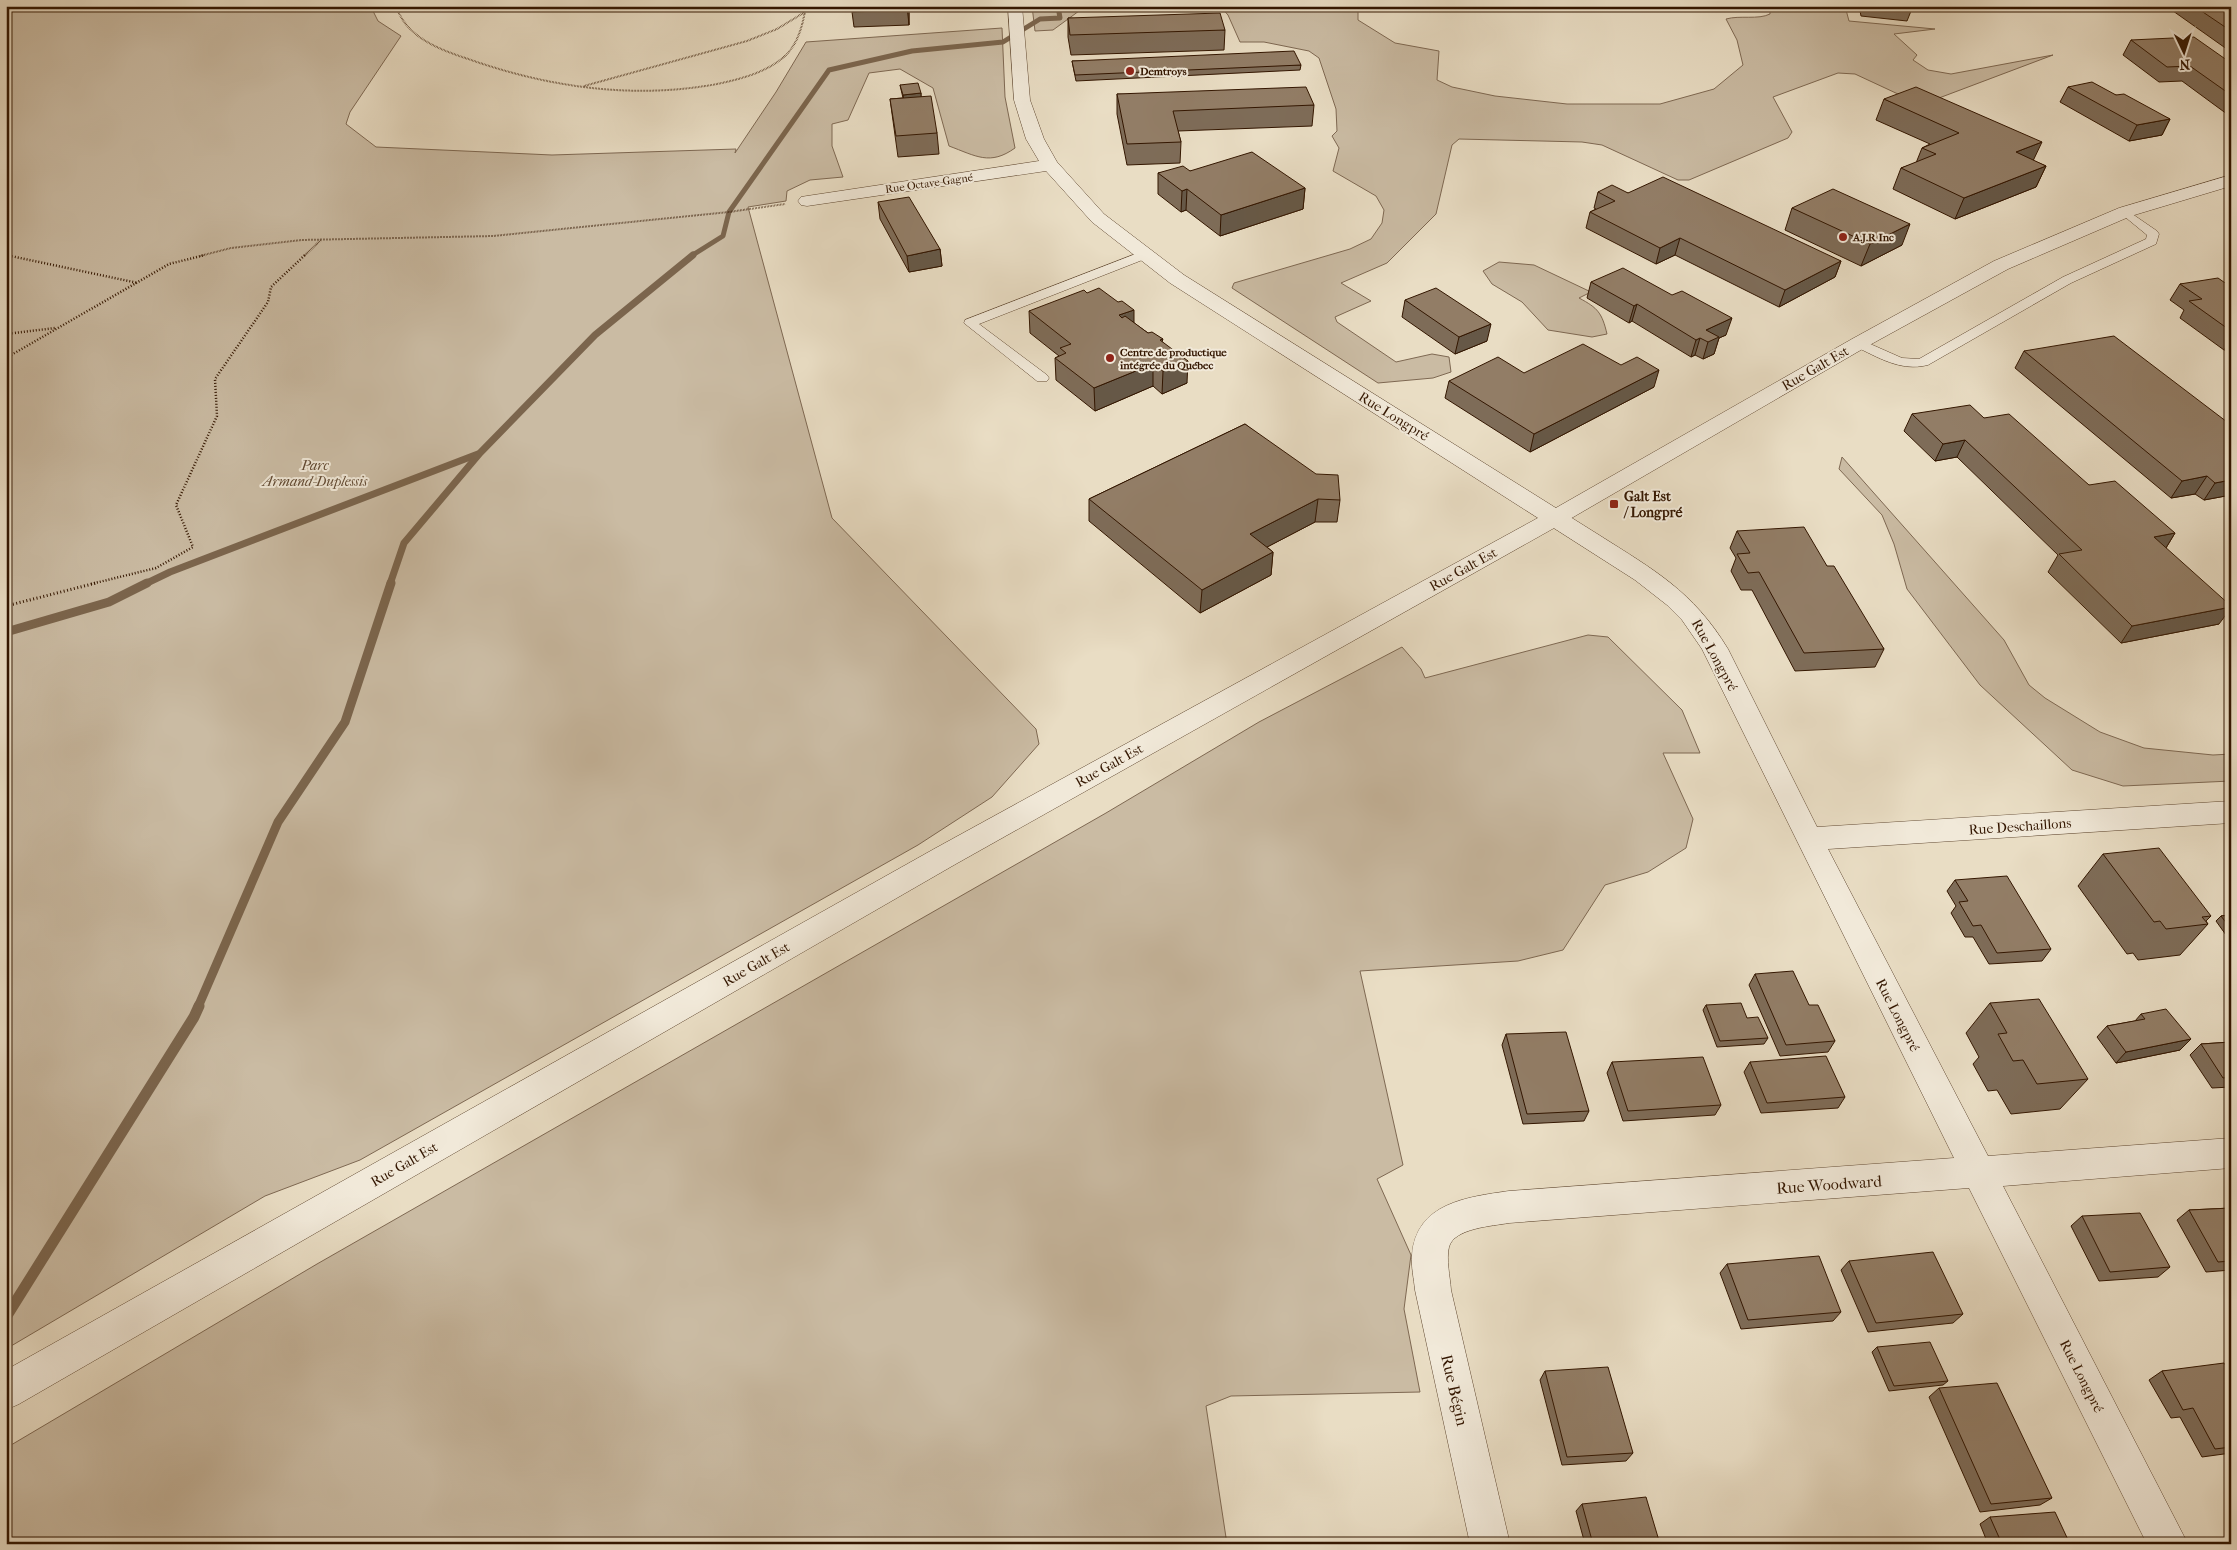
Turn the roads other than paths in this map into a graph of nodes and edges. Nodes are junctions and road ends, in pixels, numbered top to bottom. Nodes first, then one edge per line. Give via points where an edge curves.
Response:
1 (1015, 6) edge
2 (1050, 165) junction
3 (2231, 180) edge
4 (807, 201) road end
5 (2125, 212) junction
6 (1146, 254) junction
7 (1859, 343) junction
8 (1042, 378) dead end
9 (1555, 518) junction
10 (2231, 812) edge
11 (1809, 839) junction
12 (2231, 1153) edge
13 (1978, 1173) junction
14 (1434, 1235) joint
15 (6, 1390) edge
16 (1490, 1544) edge
17 (2168, 1544) edge

1 - 2 street, Rue Longpré via 1022,100 1035,139
2 - 4 street, Rue Octave-Gagné
2 - 6 street, Rue Longpré via 1098,218
3 - 5 street, Rue Galt Est
5 - 7 street, Rue Galt Est via 2001,265
5 - 7 lane via 2153,234 2152,241 2067,280 1923,362 1902,363
6 - 8 lane via 970,323
6 - 9 street, Rue Longpré via 1178,278
7 - 9 street, Rue Galt Est
9 - 11 street, Rue Longpré via 1654,581 1693,615 1712,643
9 - 15 street, Rue Galt Est via 944,857
10 - 11 street, Rue Deschaillons
11 - 13 street, Rue Longpré
12 - 13 street, Rue Woodward
13 - 14 street, Rue Woodward via 1508,1208 1449,1220
13 - 17 street, Rue Longpré
14 - 16 street, Rue Bégin via 1430,1253 1433,1290

